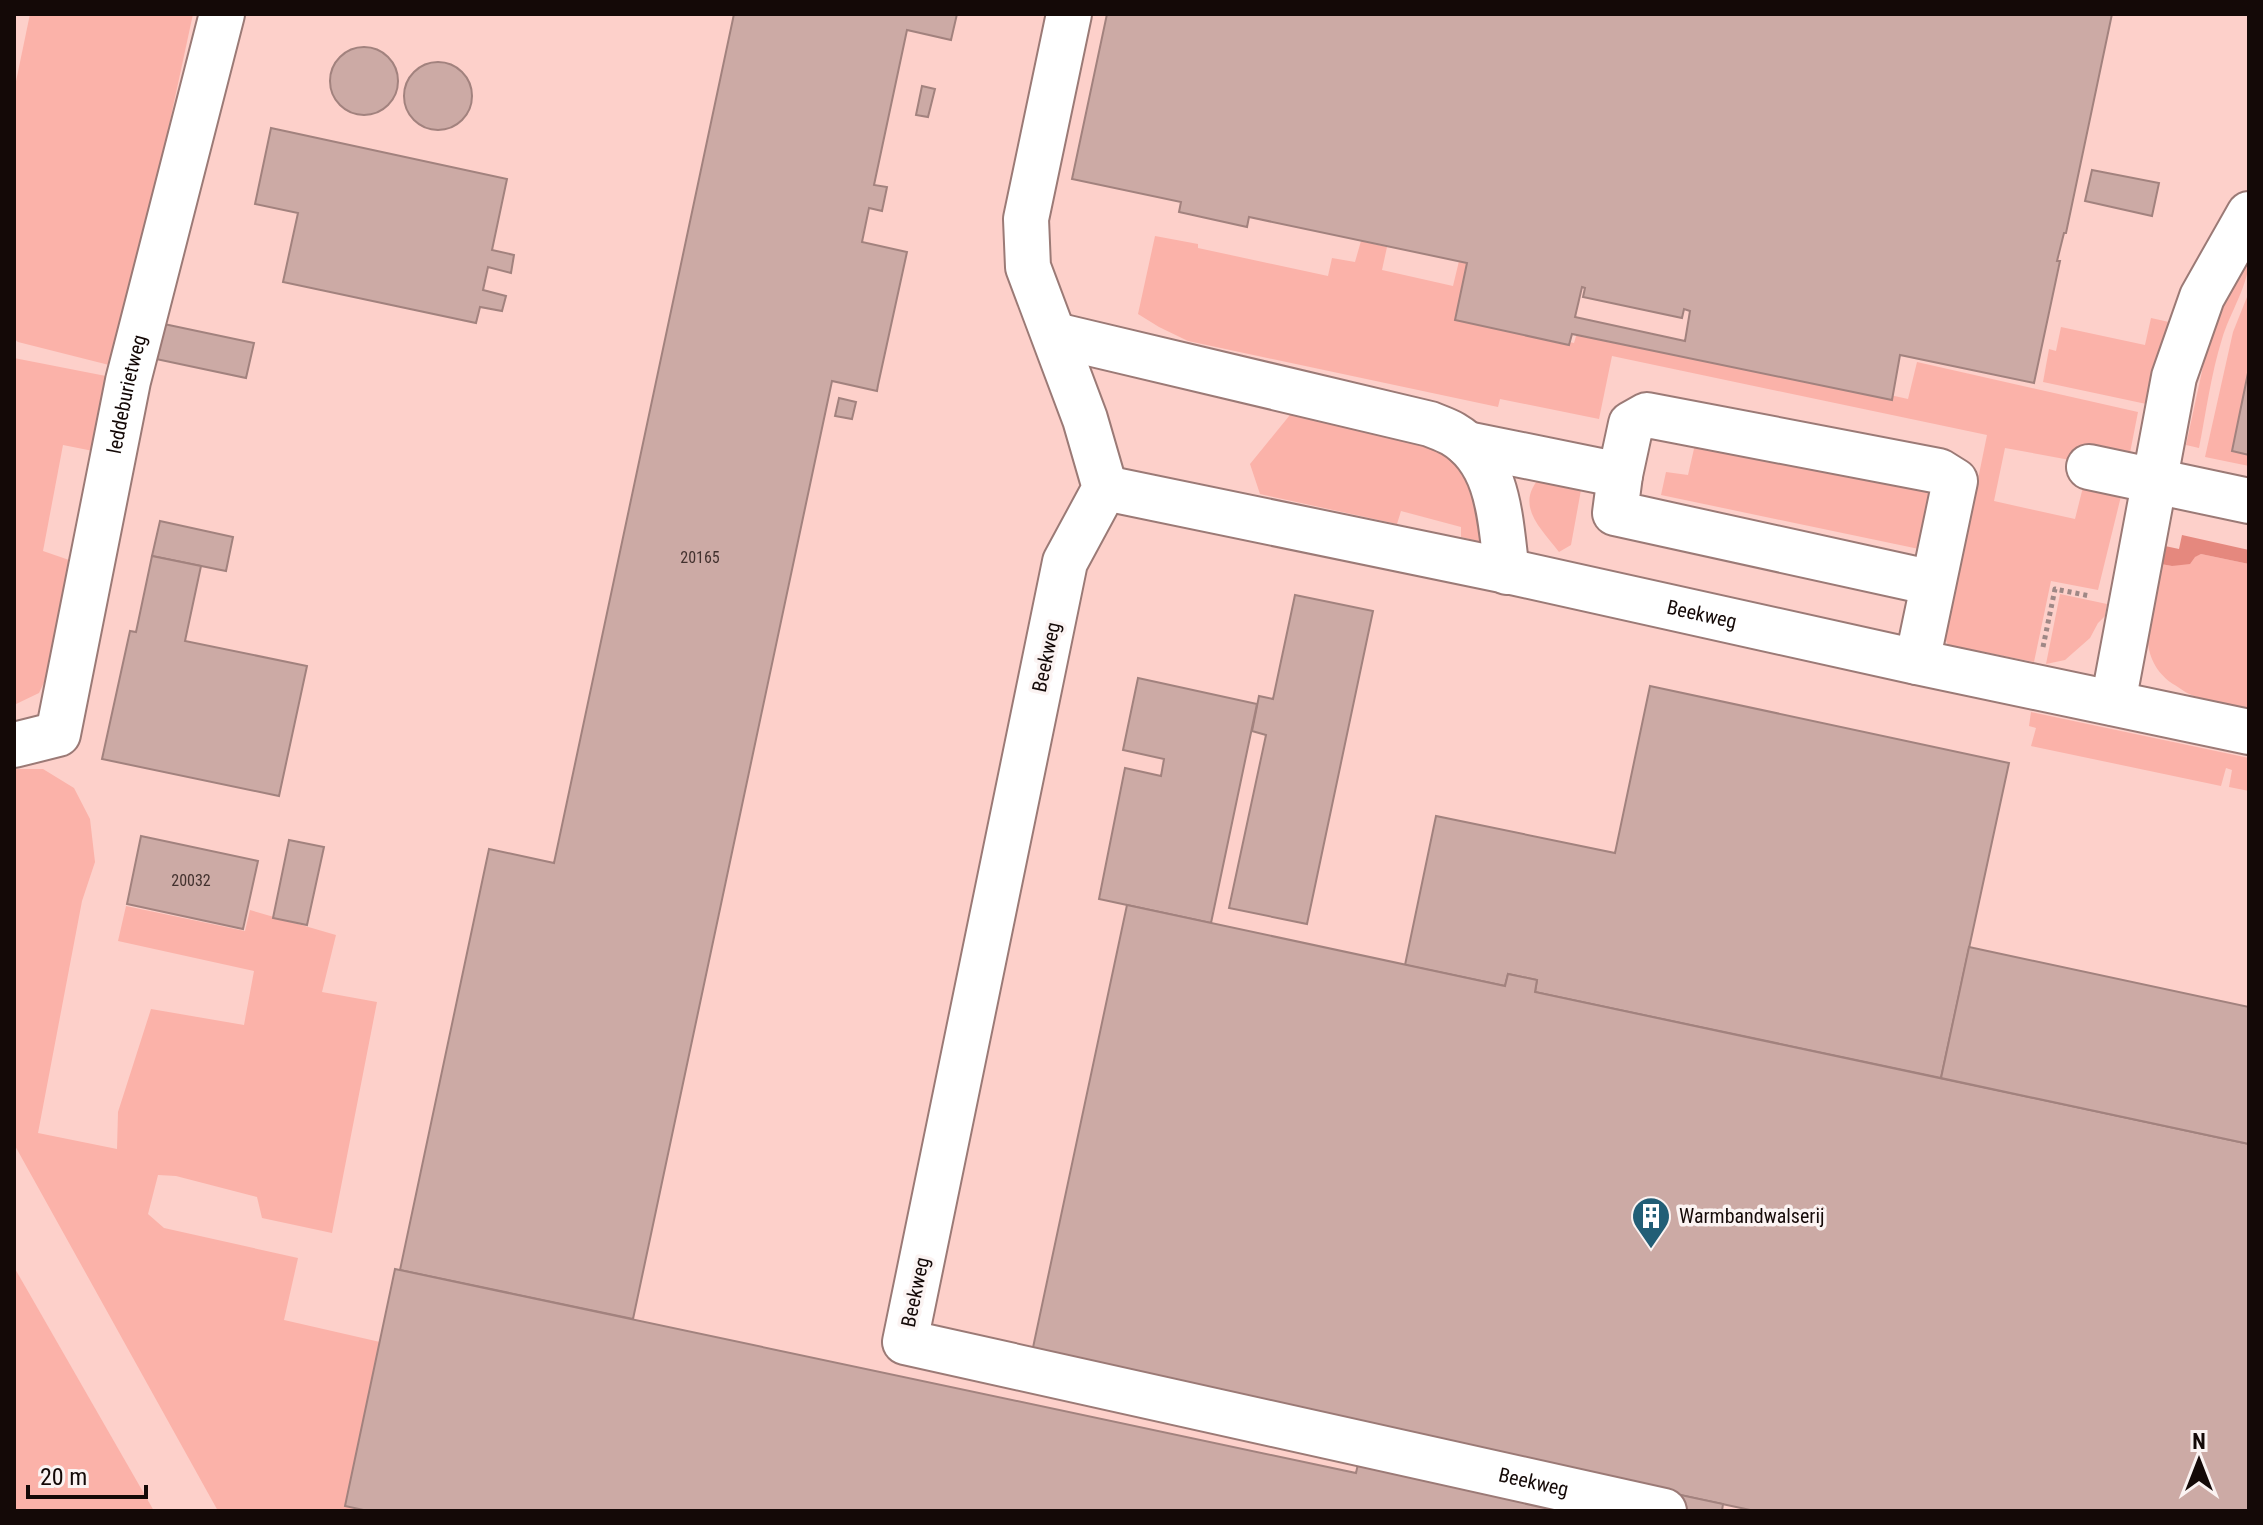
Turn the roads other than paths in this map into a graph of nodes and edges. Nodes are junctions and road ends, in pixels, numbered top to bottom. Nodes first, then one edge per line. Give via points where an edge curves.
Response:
1 (222, 14) edge
2 (1069, 14) edge
3 (2249, 214) edge
4 (1055, 335) junction
5 (1467, 444) junction
6 (2089, 467) dead end
7 (1620, 475) junction
8 (2155, 480) junction
9 (1105, 488) junction
10 (2249, 501) edge
11 (1507, 572) junction
12 (1933, 583) junction
13 (1917, 662) junction
14 (2113, 703) junction
15 (2249, 732) edge
16 (14, 745) edge
17 (1664, 1511) edge

1 - 16 lane, leddeburietweg via 128,381 58,734
2 - 4 lane via 1026,219 1028,267
3 - 8 lane via 2197,310 2174,377
4 - 5 lane via 1430,424
4 - 9 lane
5 - 7 lane
5 - 11 lane via 1487,469 1496,492
6 - 8 lane
7 - 12 lane via 1615,513
7 - 12 lane via 1631,424 1647,415 1939,471 1955,481
8 - 10 lane
8 - 14 lane
9 - 11 lane, Beekweg
9 - 17 lane, Beekweg via 1065,562 905,1342
11 - 13 lane, Beekweg
12 - 13 lane
13 - 14 lane, Beekweg
14 - 15 lane, Beekweg

